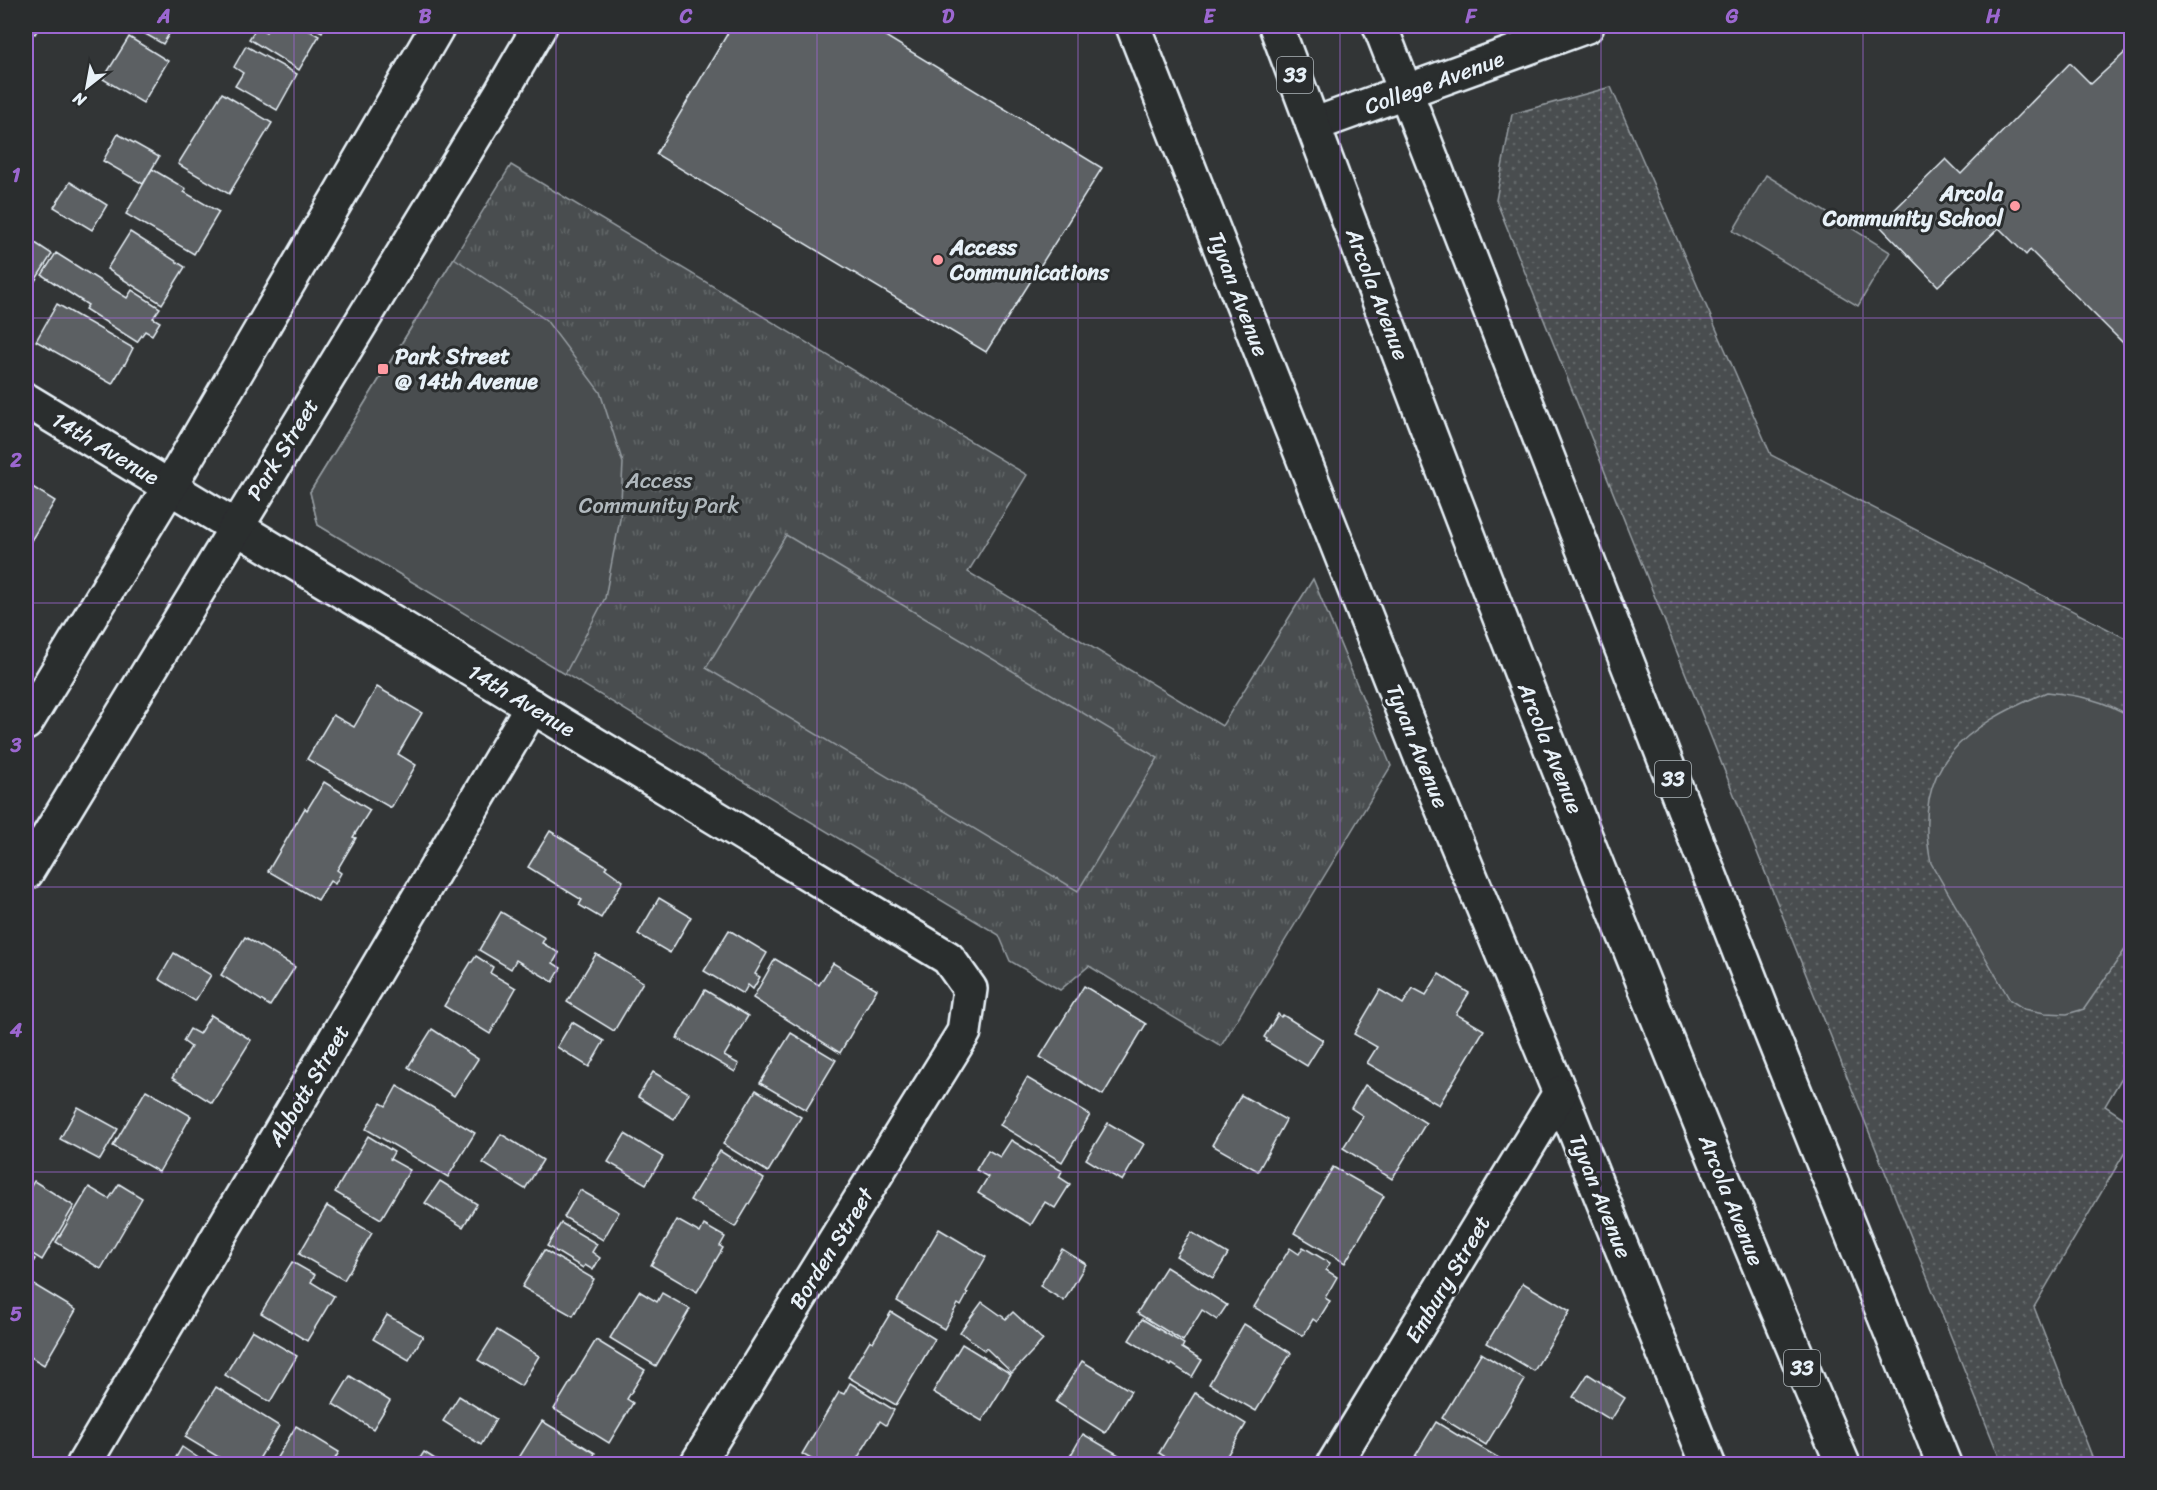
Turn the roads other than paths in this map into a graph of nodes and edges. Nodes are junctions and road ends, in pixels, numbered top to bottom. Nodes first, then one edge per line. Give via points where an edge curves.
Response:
1 (438, 26) edge
2 (540, 26) edge
3 (1133, 26) edge
4 (1276, 26) edge
5 (1380, 26) edge
6 (1587, 26) edge
7 (1405, 92) junction
8 (1313, 125) junction
9 (26, 400) edge
10 (170, 486) junction
11 (236, 526) junction
12 (532, 706) junction
13 (26, 723) edge
14 (26, 873) edge
15 (964, 1032) joint
16 (1560, 1093) junction
17 (84, 1464) edge
18 (697, 1464) edge
19 (1334, 1464) edge
20 (1708, 1464) edge
21 (1843, 1464) edge
22 (1944, 1464) edge

1 - 10 main road
2 - 11 main road, Park Street
3 - 16 main road, Tyvan Avenue via 1421,757
4 - 8 main road, Arcola Avenue / 33
5 - 7 main road, 33
6 - 7 main road, College Avenue
7 - 8 main road, College Avenue
7 - 22 main road, 33 via 1766,1020
8 - 21 main road, Arcola Avenue / 33 via 1539,720 1760,1271
9 - 10 main road, 14th Avenue
10 - 11 main road, 14th Avenue
10 - 13 main road
11 - 12 main road, 14th Avenue
11 - 14 main road, Park Street
12 - 15 main road, 14th Avenue via 948,958 970,989
12 - 17 main road, Abbott Street
15 - 18 main road, Borden Street
16 - 19 main road, Embury Street
16 - 20 main road, Tyvan Avenue

